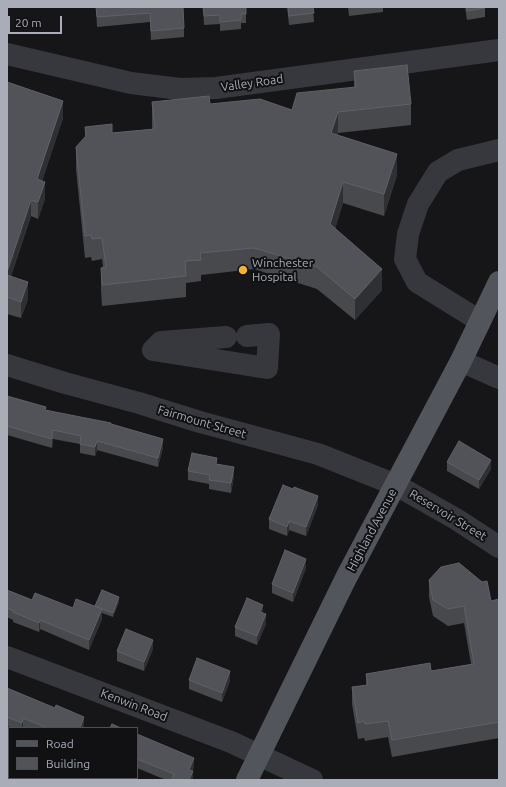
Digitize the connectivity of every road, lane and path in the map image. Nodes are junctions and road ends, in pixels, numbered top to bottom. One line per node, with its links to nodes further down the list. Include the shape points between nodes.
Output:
1 (499, 50): 2 (street, Valley Road, via 216,88 180,89 131,83)
2 (7, 54)
3 (499, 150): 5 (street, via 458,160 438,172 418,204 407,240 406,259 417,282)
4 (499, 282): 5 (main road, Highland Avenue)
5 (480, 321): 6 (main road, Highland Avenue)
6 (462, 361): 8 (street); 9 (main road, Highland Avenue)
7 (7, 365): 9 (street, Fairmount Street, via 318,454)
8 (499, 378)
9 (396, 485): 10 (street, Reservoir Street, via 456,518); 12 (main road, Highland Avenue, via 346,578)
10 (499, 547)
11 (7, 657): 12 (street, Kenwin Road, via 231,742)
12 (259, 756): 13 (main road, Highland Avenue); 14 (street, Kenwin Road)
13 (247, 780)
14 (312, 780)

